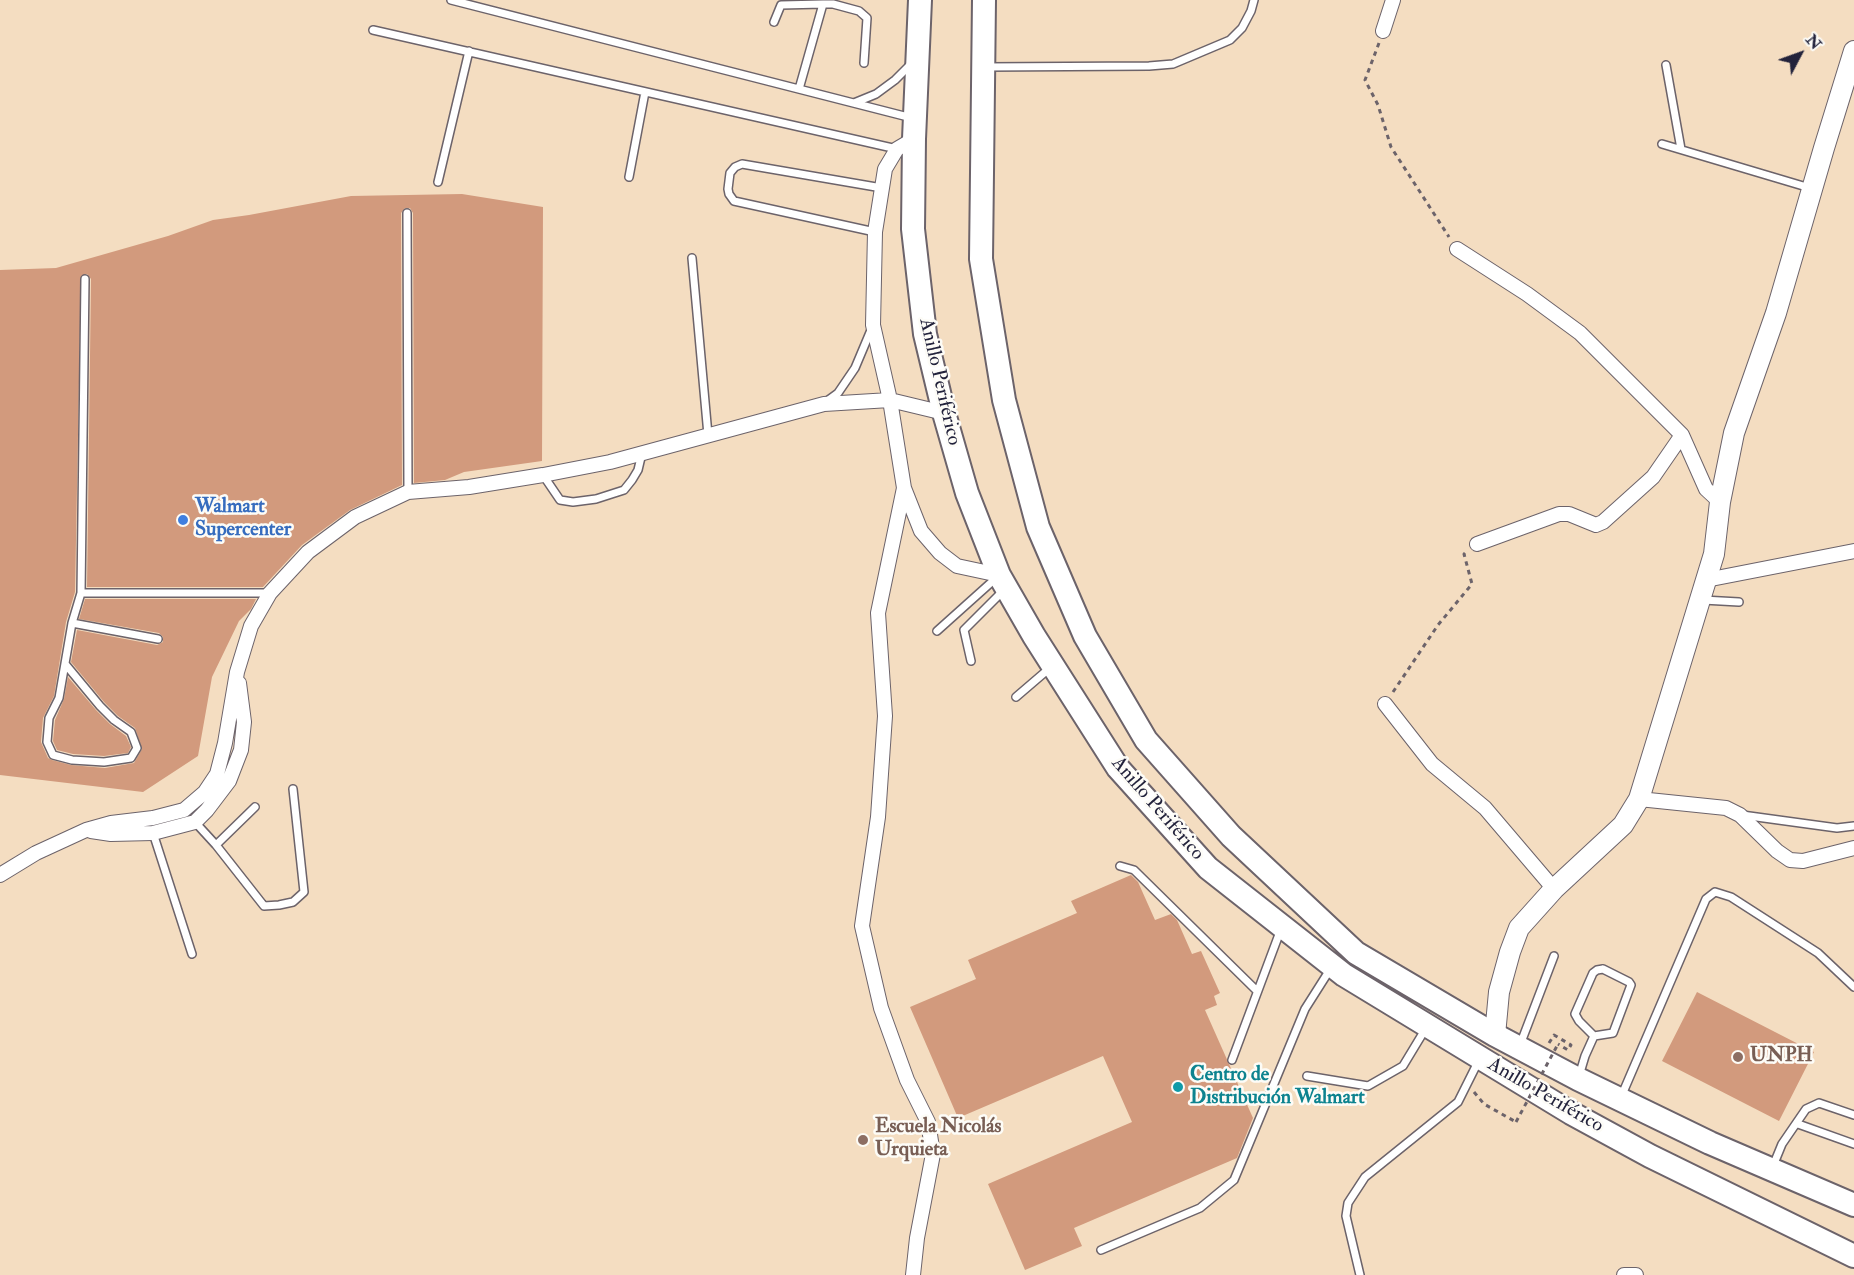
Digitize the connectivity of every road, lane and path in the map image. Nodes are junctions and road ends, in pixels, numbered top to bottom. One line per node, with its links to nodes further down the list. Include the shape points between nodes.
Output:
1 (451, 0): 16 (lane)
2 (920, 0): 12 (highway, Anillo Periférico)
3 (984, 0): 15 (highway, Anillo Periférico)
4 (1254, 0): 15 (lane, via 1242,28 1230,40 1173,64)
5 (1393, 0): 9 (street)
6 (823, 4): 7 (lane, via 780,5); 13 (lane, via 859,11 867,18); 16 (lane)
7 (774, 22)
8 (372, 30): 10 (lane)
9 (1383, 31): 28 (path, via 1365,80 1378,105 1391,147)
10 (469, 51): 17 (lane); 23 (lane)
11 (1854, 51): 25 (main road)
12 (917, 58): 18 (lane, via 876,94); 19 (highway, Anillo Periférico)
13 (864, 63)
14 (1666, 65): 21 (lane)
15 (983, 67): 80 (highway, Anillo Periférico, via 981,259 1004,400 1038,527 1085,636 1146,740 1231,836 1356,953)
16 (799, 89): 18 (lane)
17 (645, 92): 19 (lane); 22 (lane)
18 (852, 103): 19 (lane)
19 (909, 135): 24 (street, via 885,168); 34 (highway, Anillo Periférico, via 913,229 925,334)
20 (1662, 144): 21 (lane)
21 (1681, 149): 25 (lane)
22 (629, 177)
23 (438, 182)
24 (882, 188): 27 (street); 27 (lane, via 742,164 730,173 728,189 734,201)
25 (1812, 188): 41 (main road, via 1776,313 1734,433)
26 (407, 213): 40 (lane)
27 (875, 232): 31 (street)
28 (1457, 249): 36 (street, via 1580,333)
29 (692, 258): 35 (lane)
30 (85, 279): 46 (lane)
31 (873, 325): 32 (street); 33 (lane, via 855,368 838,393)
32 (890, 400): 33 (street); 34 (street); 39 (street)
33 (824, 404): 35 (street)
34 (944, 413): 45 (highway, Anillo Periférico, via 967,493)
35 (708, 435): 37 (street)
36 (1682, 435): 41 (street, via 1706,489); 42 (street, via 1653,477 1604,522 1596,525 1559,514)
37 (642, 453): 38 (street); 38 (lane, via 638,470 624,490 596,499 560,500)
38 (543, 475): 40 (street)
39 (904, 488): 45 (street, via 921,531 940,553 957,566); 97 (street, via 878,613 885,716 878,817 862,926 881,1008 907,1080 928,1122 933,1154)
40 (408, 492): 47 (street, via 355,517 308,552)
41 (1720, 502): 44 (main road)
42 (1477, 544): 58 (path, via 1464,554 1472,584 1438,625)
43 (1854, 551): 44 (street)
44 (1706, 580): 48 (main road)
45 (1002, 582): 51 (lane); 53 (lane, via 964,630); 55 (highway, Anillo Periférico)
46 (81, 593): 47 (lane); 50 (lane)
47 (270, 594): 56 (street, via 251,626)
48 (1700, 600): 49 (lane); 60 (main road)
49 (1738, 602)
50 (72, 623): 52 (lane); 54 (lane)
51 (937, 631)
52 (158, 639)
53 (971, 661)
54 (66, 664): 54 (lane, via 59,698 49,718 47,742 54,755 104,762 131,758 137,748 131,732 100,706)
55 (1053, 666): 57 (lane); 73 (highway, Anillo Periférico, via 1118,768 1209,868)
56 (237, 672): 62 (street, via 217,774 205,792); 64 (street, via 244,723 241,750 229,780)
57 (1016, 696)
58 (1385, 704): 72 (street, via 1432,764 1485,808)
59 (293, 789): 68 (lane, via 304,892 293,902 264,906)
60 (1639, 799): 63 (street, via 1726,808); 72 (main road, via 1623,825)
61 (255, 807): 68 (lane)
62 (184, 810): 64 (lane); 66 (street)
63 (1740, 815): 65 (lane, via 1837,828); 69 (street, via 1790,860 1803,861)
64 (195, 822): 67 (street); 68 (lane)
65 (1854, 826)
66 (86, 830): 67 (street); 71 (street)
67 (153, 833): 74 (lane)
68 (216, 845)
69 (1854, 848)
70 (1120, 866): 78 (lane, via 1134,870)
71 (0, 875)
72 (1554, 889): 80 (main road, via 1519,928 1499,992)
73 (1282, 926): 76 (highway, Anillo Periférico); 78 (lane)
74 (192, 954)
75 (1554, 956): 83 (lane)
76 (1332, 966): 79 (highway, Anillo Periférico); 95 (lane, via 1305,1009 1234,1180 1200,1208)
77 (1854, 987): 89 (lane, via 1818,953 1731,897 1715,892 1706,899)
78 (1257, 991): 85 (lane)
79 (1427, 1026): 84 (highway, Anillo Periférico); 86 (lane, via 1403,1066 1368,1086)
80 (1494, 1035): 83 (highway, Anillo Periférico)
81 (1554, 1035): 88 (path, bridge, via 1571,1045 1568,1050 1558,1044 1516,1122 1484,1104)
82 (1594, 1036): 82 (lane, via 1575,1014 1593,973 1603,969 1631,985 1613,1034); 87 (lane)
83 (1520, 1048): 87 (highway, Anillo Periférico)
84 (1480, 1058): 88 (lane); 96 (highway, Anillo Periférico, via 1650,1156)
85 (1232, 1060)
86 (1307, 1076)
87 (1578, 1079): 89 (highway, Anillo Periférico)
88 (1469, 1082): 98 (lane, via 1458,1102 1365,1178 1348,1203 1346,1216)
89 (1621, 1098): 93 (highway, Anillo Periférico)
90 (1854, 1115): 91 (lane, via 1819,1103 1806,1109)
91 (1797, 1124): 92 (lane); 93 (lane, via 1782,1144)
92 (1854, 1144)
93 (1772, 1170): 94 (highway, Anillo Periférico)
94 (1854, 1205)
95 (1101, 1250)
96 (1854, 1256)
97 (913, 1275)
98 (1360, 1275)
99 (1624, 1275): 100 (street)
100 (1636, 1275)

